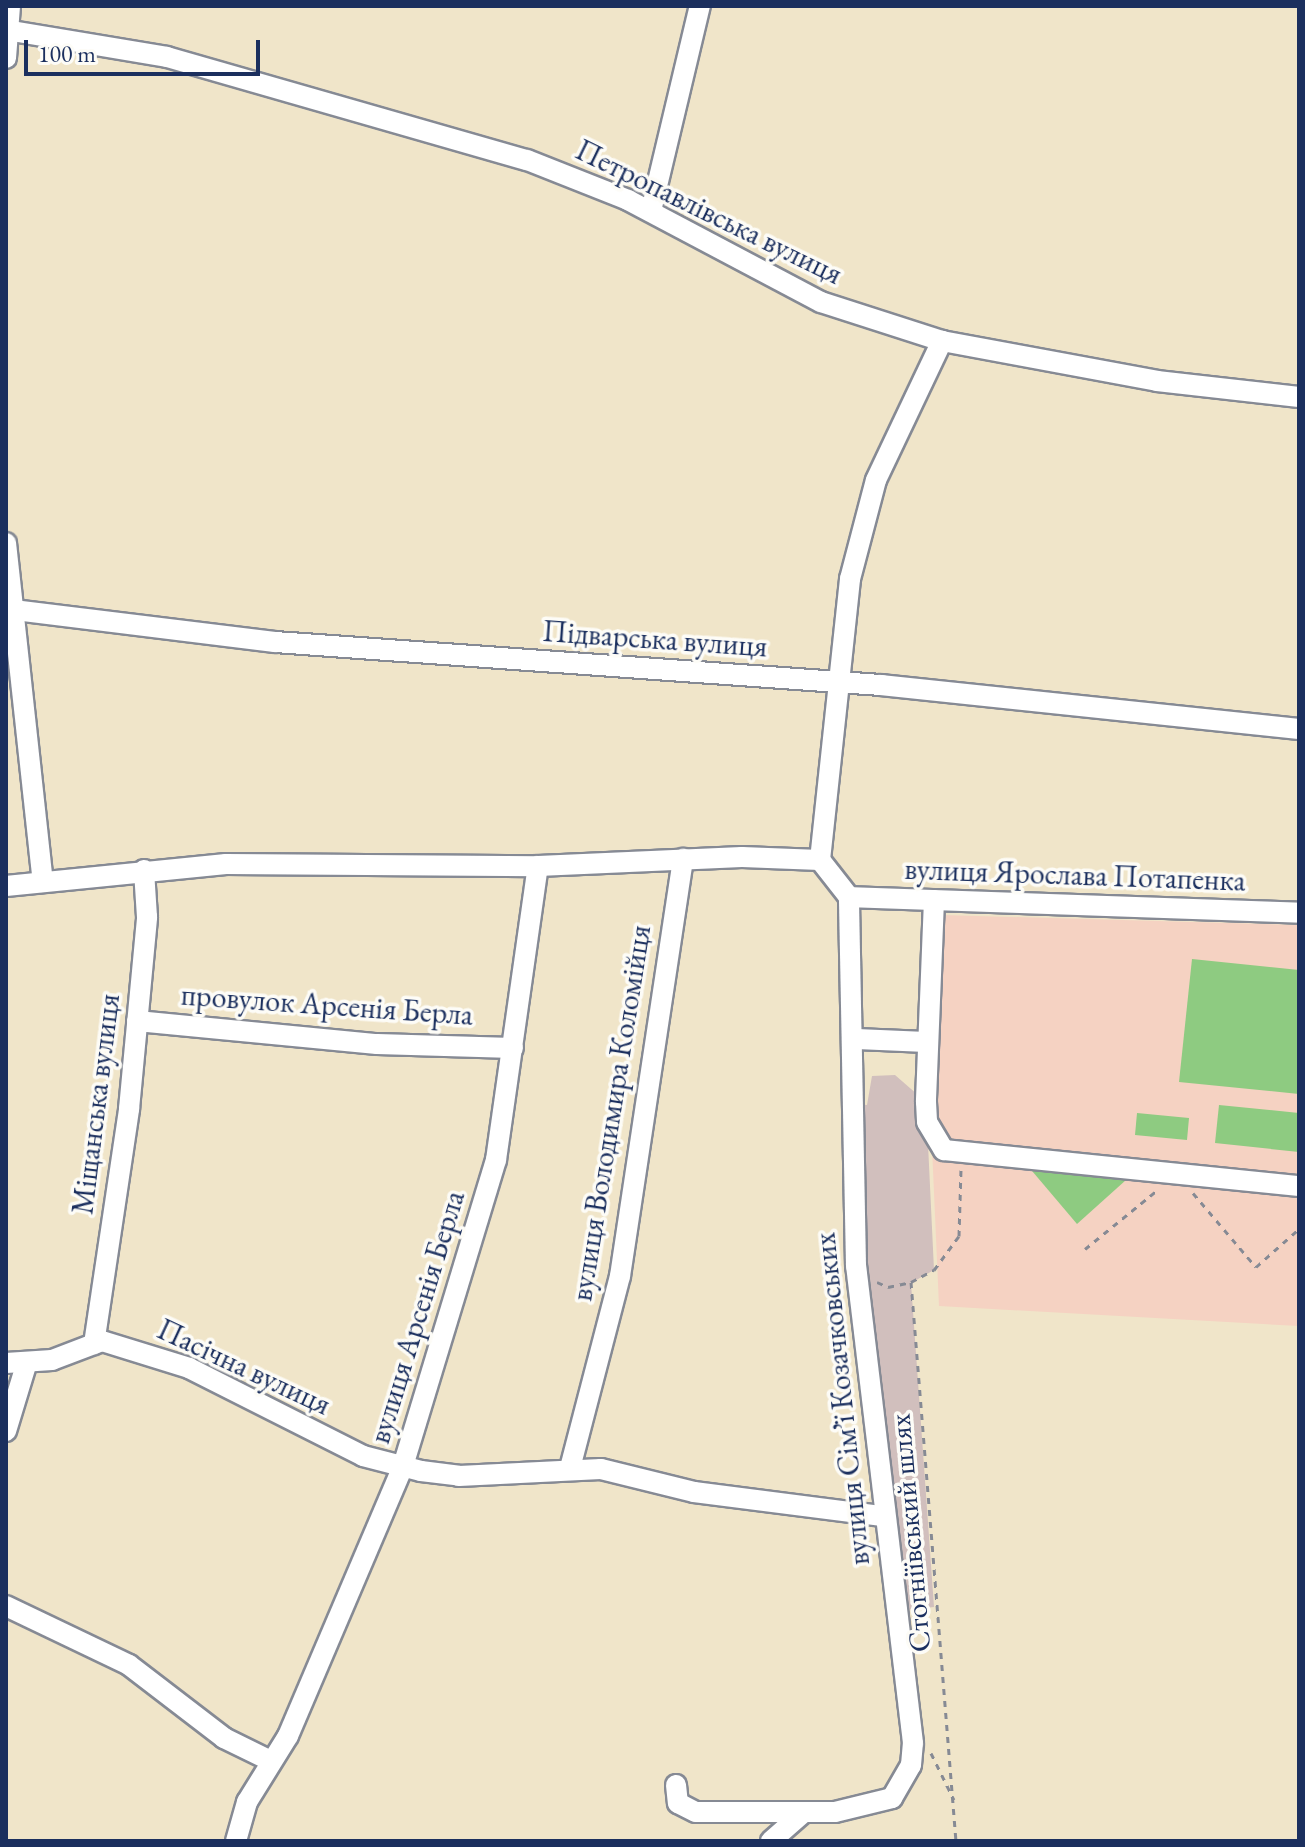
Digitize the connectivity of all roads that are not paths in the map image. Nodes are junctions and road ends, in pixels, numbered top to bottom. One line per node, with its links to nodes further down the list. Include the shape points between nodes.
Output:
1 (10, 6): 3 (street)
2 (700, 6): 5 (street)
3 (7, 30): 4 (street); 5 (street, Петропавлівська вулиця, via 167,57 265,82 527,160)
4 (6, 58)
5 (651, 211): 6 (street, Петропавлівська вулиця, via 821,302)
6 (942, 341): 7 (street, Петропавлівська вулиця, via 1157,381); 10 (street, via 861,522)
7 (1299, 397)
8 (6, 543): 9 (street)
9 (10, 609): 10 (street, Підварська вулиця, via 275,642); 16 (street)
10 (838, 682): 11 (street, Підварська вулиця); 13 (street)
11 (1299, 729)
12 (683, 859): 13 (street); 14 (street); 30 (street, вулиця Володимира Коломійця, via 620,1276)
13 (820, 860): 18 (street)
14 (538, 866): 15 (street, via 226,864); 24 (street, вулиця Арсенія Берла)
15 (144, 870): 16 (street); 21 (street, Міщанська вулиця, via 147,917)
16 (43, 882): 17 (street)
17 (6, 886)
18 (849, 897): 19 (street, вулиця Ярослава Потапенка); 22 (street, вулиця Сімʼї Козачковських)
19 (934, 900): 20 (street, вулиця Ярослава Потапенка); 23 (street)
20 (1299, 913)
21 (137, 1021): 24 (street, провулок Арсенія Берла, via 377,1044); 26 (street, Міщанська вулиця)
22 (855, 1039): 23 (street); 31 (street, вулиця Сімʼї Козачковських, via 856,1266 880,1450)
23 (928, 1042): 25 (street, via 927,1122 944,1150)
24 (513, 1048): 29 (street, вулиця Арсенія Берла, via 496,1160)
25 (1299, 1186)
26 (94, 1344): 27 (street, Пасічна вулиця, via 64,1357); 29 (street, Пасічна вулиця, via 126,1347 189,1368 363,1456)
27 (16, 1362): 28 (street)
28 (6, 1431)
29 (403, 1466): 30 (street, Пасічна вулиця, via 459,1476); 33 (street, вулиця Арсенія Берла, via 288,1736)
30 (570, 1468): 31 (street, Пасічна вулиця, via 619,1472 694,1492)
31 (882, 1516): 35 (street, вулиця Сімʼї Козачковських, via 913,1743 911,1765 899,1791 882,1804)
32 (6, 1606): 33 (street, via 129,1665 224,1738)
33 (271, 1761): 36 (street, вулиця Арсенія Берла, via 247,1802)
34 (676, 1785): 35 (street, вулиця Сімʼї Козачковських, via 678,1803 688,1811)
35 (804, 1812): 37 (street)
36 (236, 1841)
37 (771, 1841)

